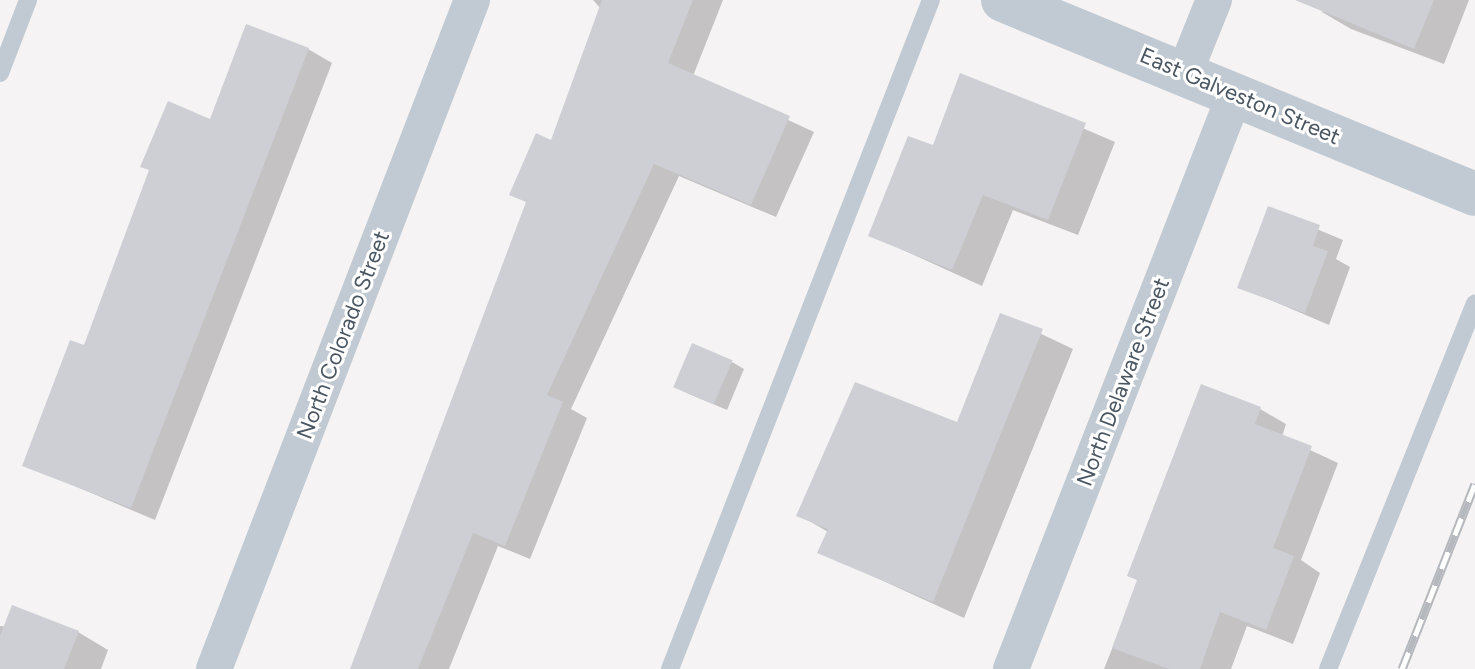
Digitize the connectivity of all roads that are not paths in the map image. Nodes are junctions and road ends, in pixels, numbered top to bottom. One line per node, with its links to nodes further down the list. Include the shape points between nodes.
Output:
1 (28, 0): 7 (lane)
2 (472, 0): 11 (street, North Colorado Street)
3 (931, 0): 12 (lane)
4 (1003, 0): 6 (street, East Galveston Street)
5 (1214, 0): 6 (street)
6 (1185, 72): 8 (street, East Galveston Street)
7 (0, 73)
8 (1235, 94): 9 (street, East Galveston Street); 13 (street, North Delaware Street)
9 (1475, 194)
10 (1475, 303): 14 (lane)
11 (214, 669)
12 (670, 669)
13 (1011, 669)
14 (1328, 669)

